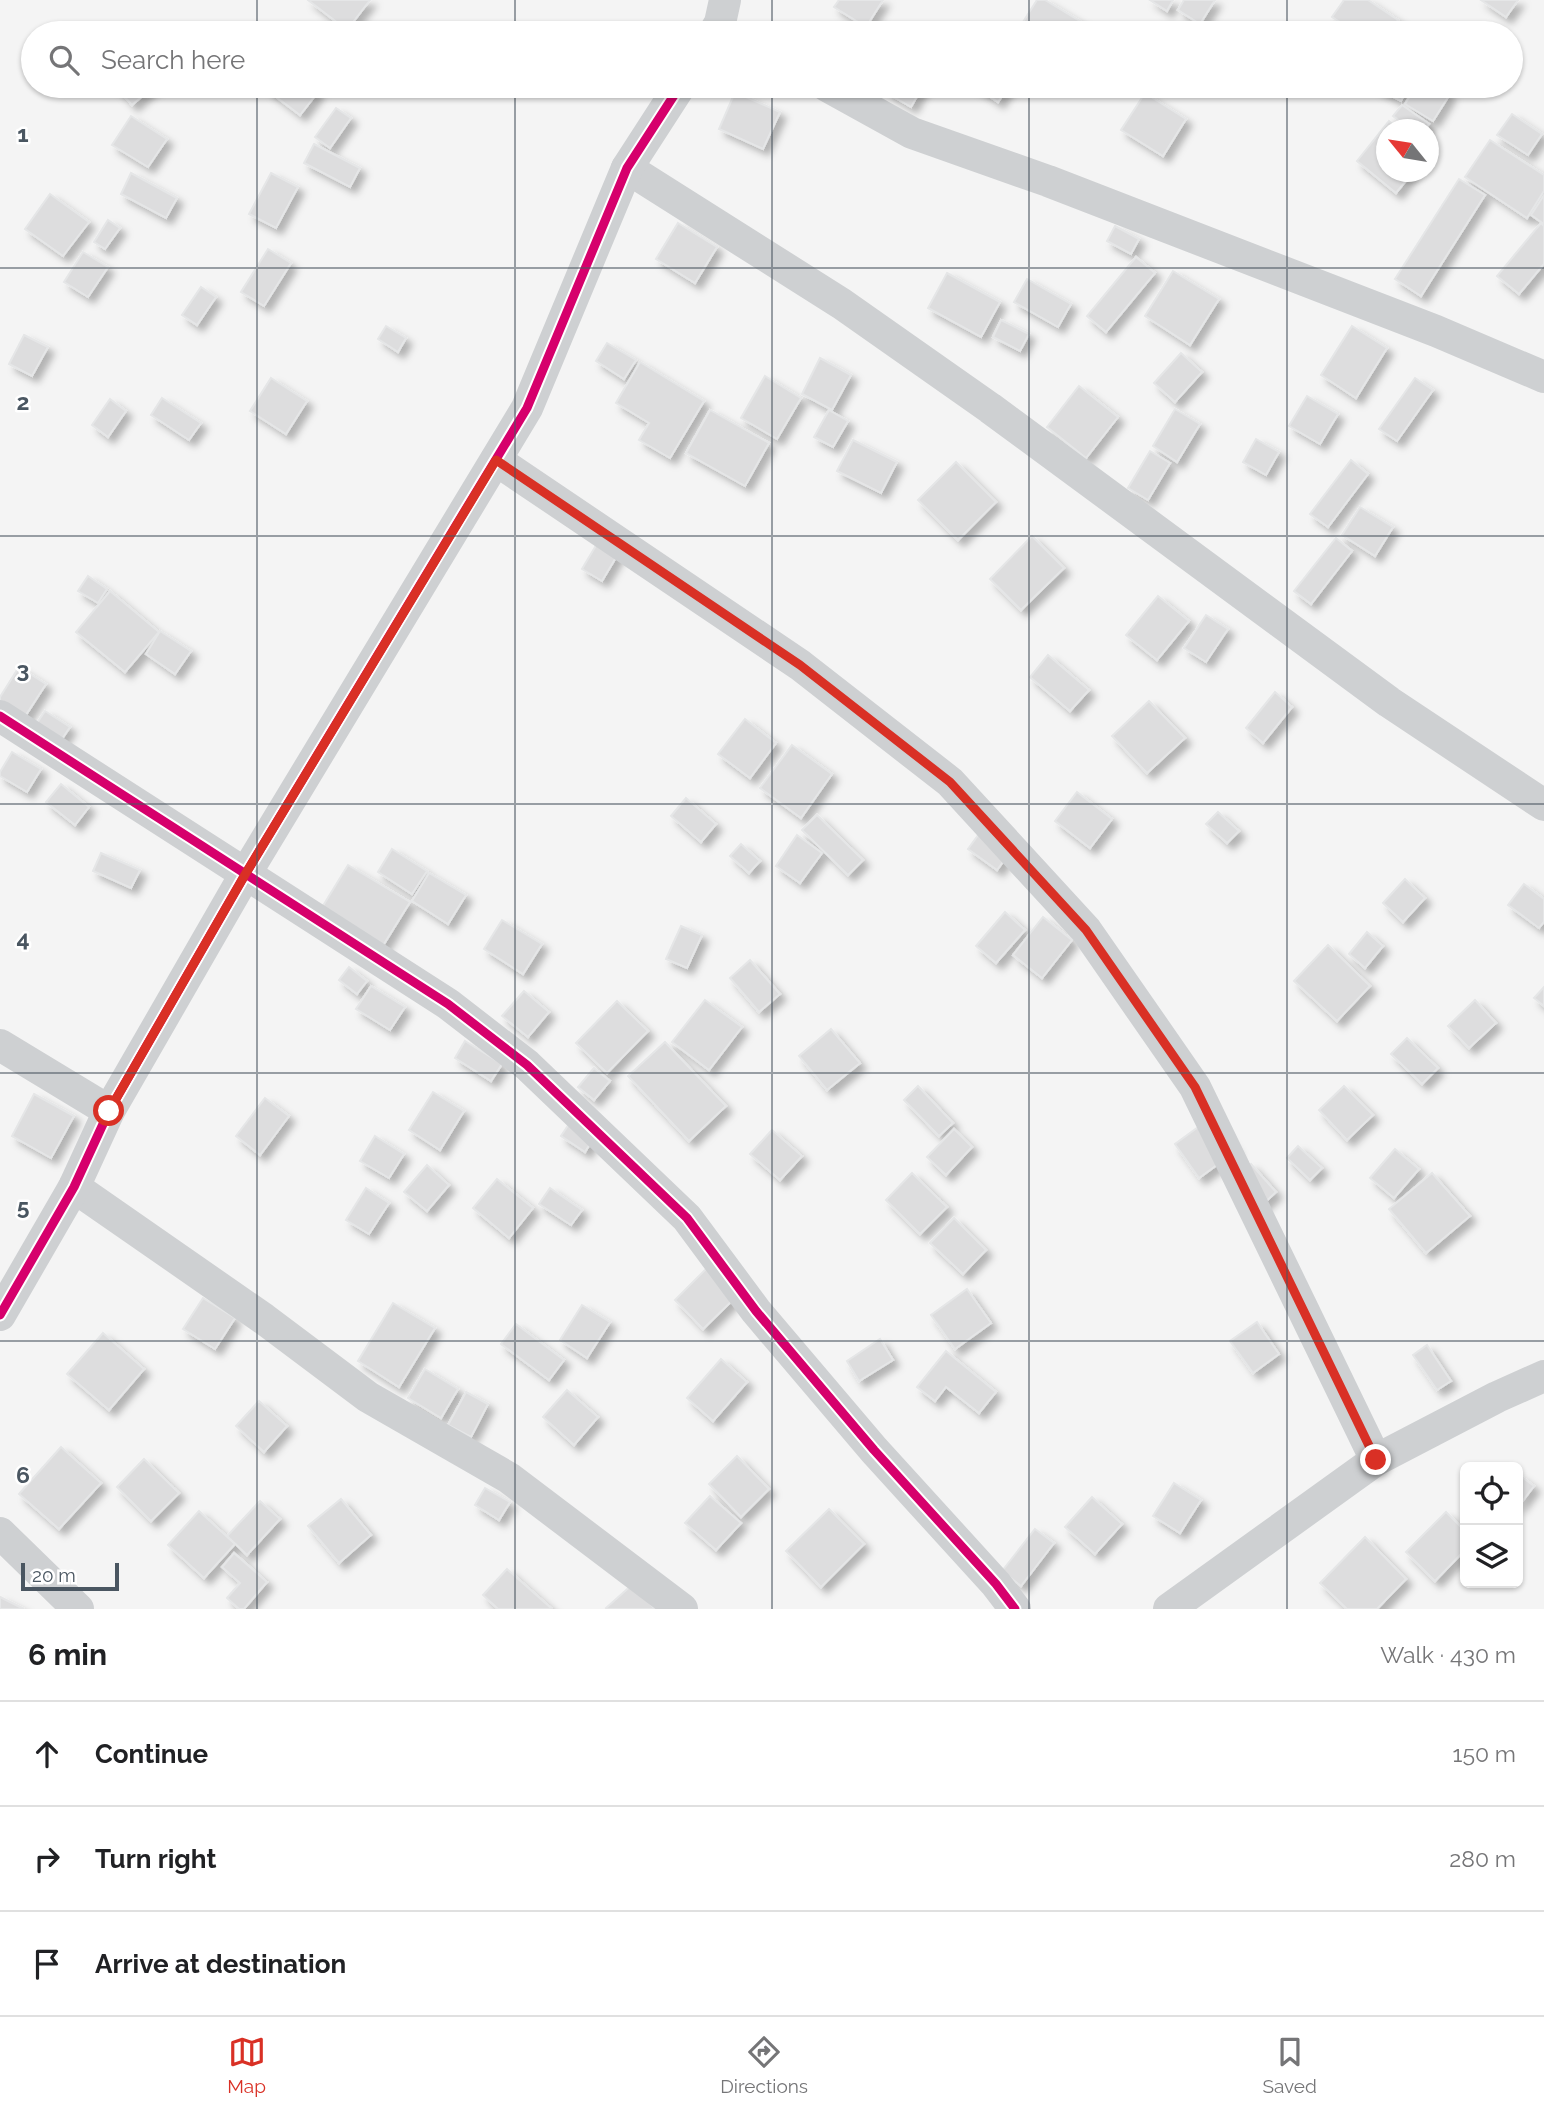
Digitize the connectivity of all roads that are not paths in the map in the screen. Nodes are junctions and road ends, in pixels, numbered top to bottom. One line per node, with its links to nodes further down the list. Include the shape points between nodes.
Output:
1 (672, 98): 3 (street)
2 (849, 98): 4 (street, via 912,133 1436,331)
3 (627, 168): 5 (street, via 527,408); 7 (street, via 842,304 1389,702)
4 (1544, 377)
5 (496, 460): 8 (street); 14 (street, via 800,665 950,782 1086,930 1195,1087)
6 (0, 716): 8 (street)
7 (1544, 805)
8 (246, 873): 10 (street); 18 (street, via 448,1004 527,1065 687,1218 756,1311)
9 (0, 1045): 10 (street)
10 (109, 1111): 11 (street)
11 (74, 1187): 12 (street); 17 (street, via 368,1397 509,1478)
12 (0, 1315)
13 (1544, 1376): 14 (street)
14 (1376, 1460): 19 (street)
15 (0, 1533): 16 (street)
16 (78, 1609)
17 (682, 1609)
18 (1015, 1609)
19 (1169, 1609)

